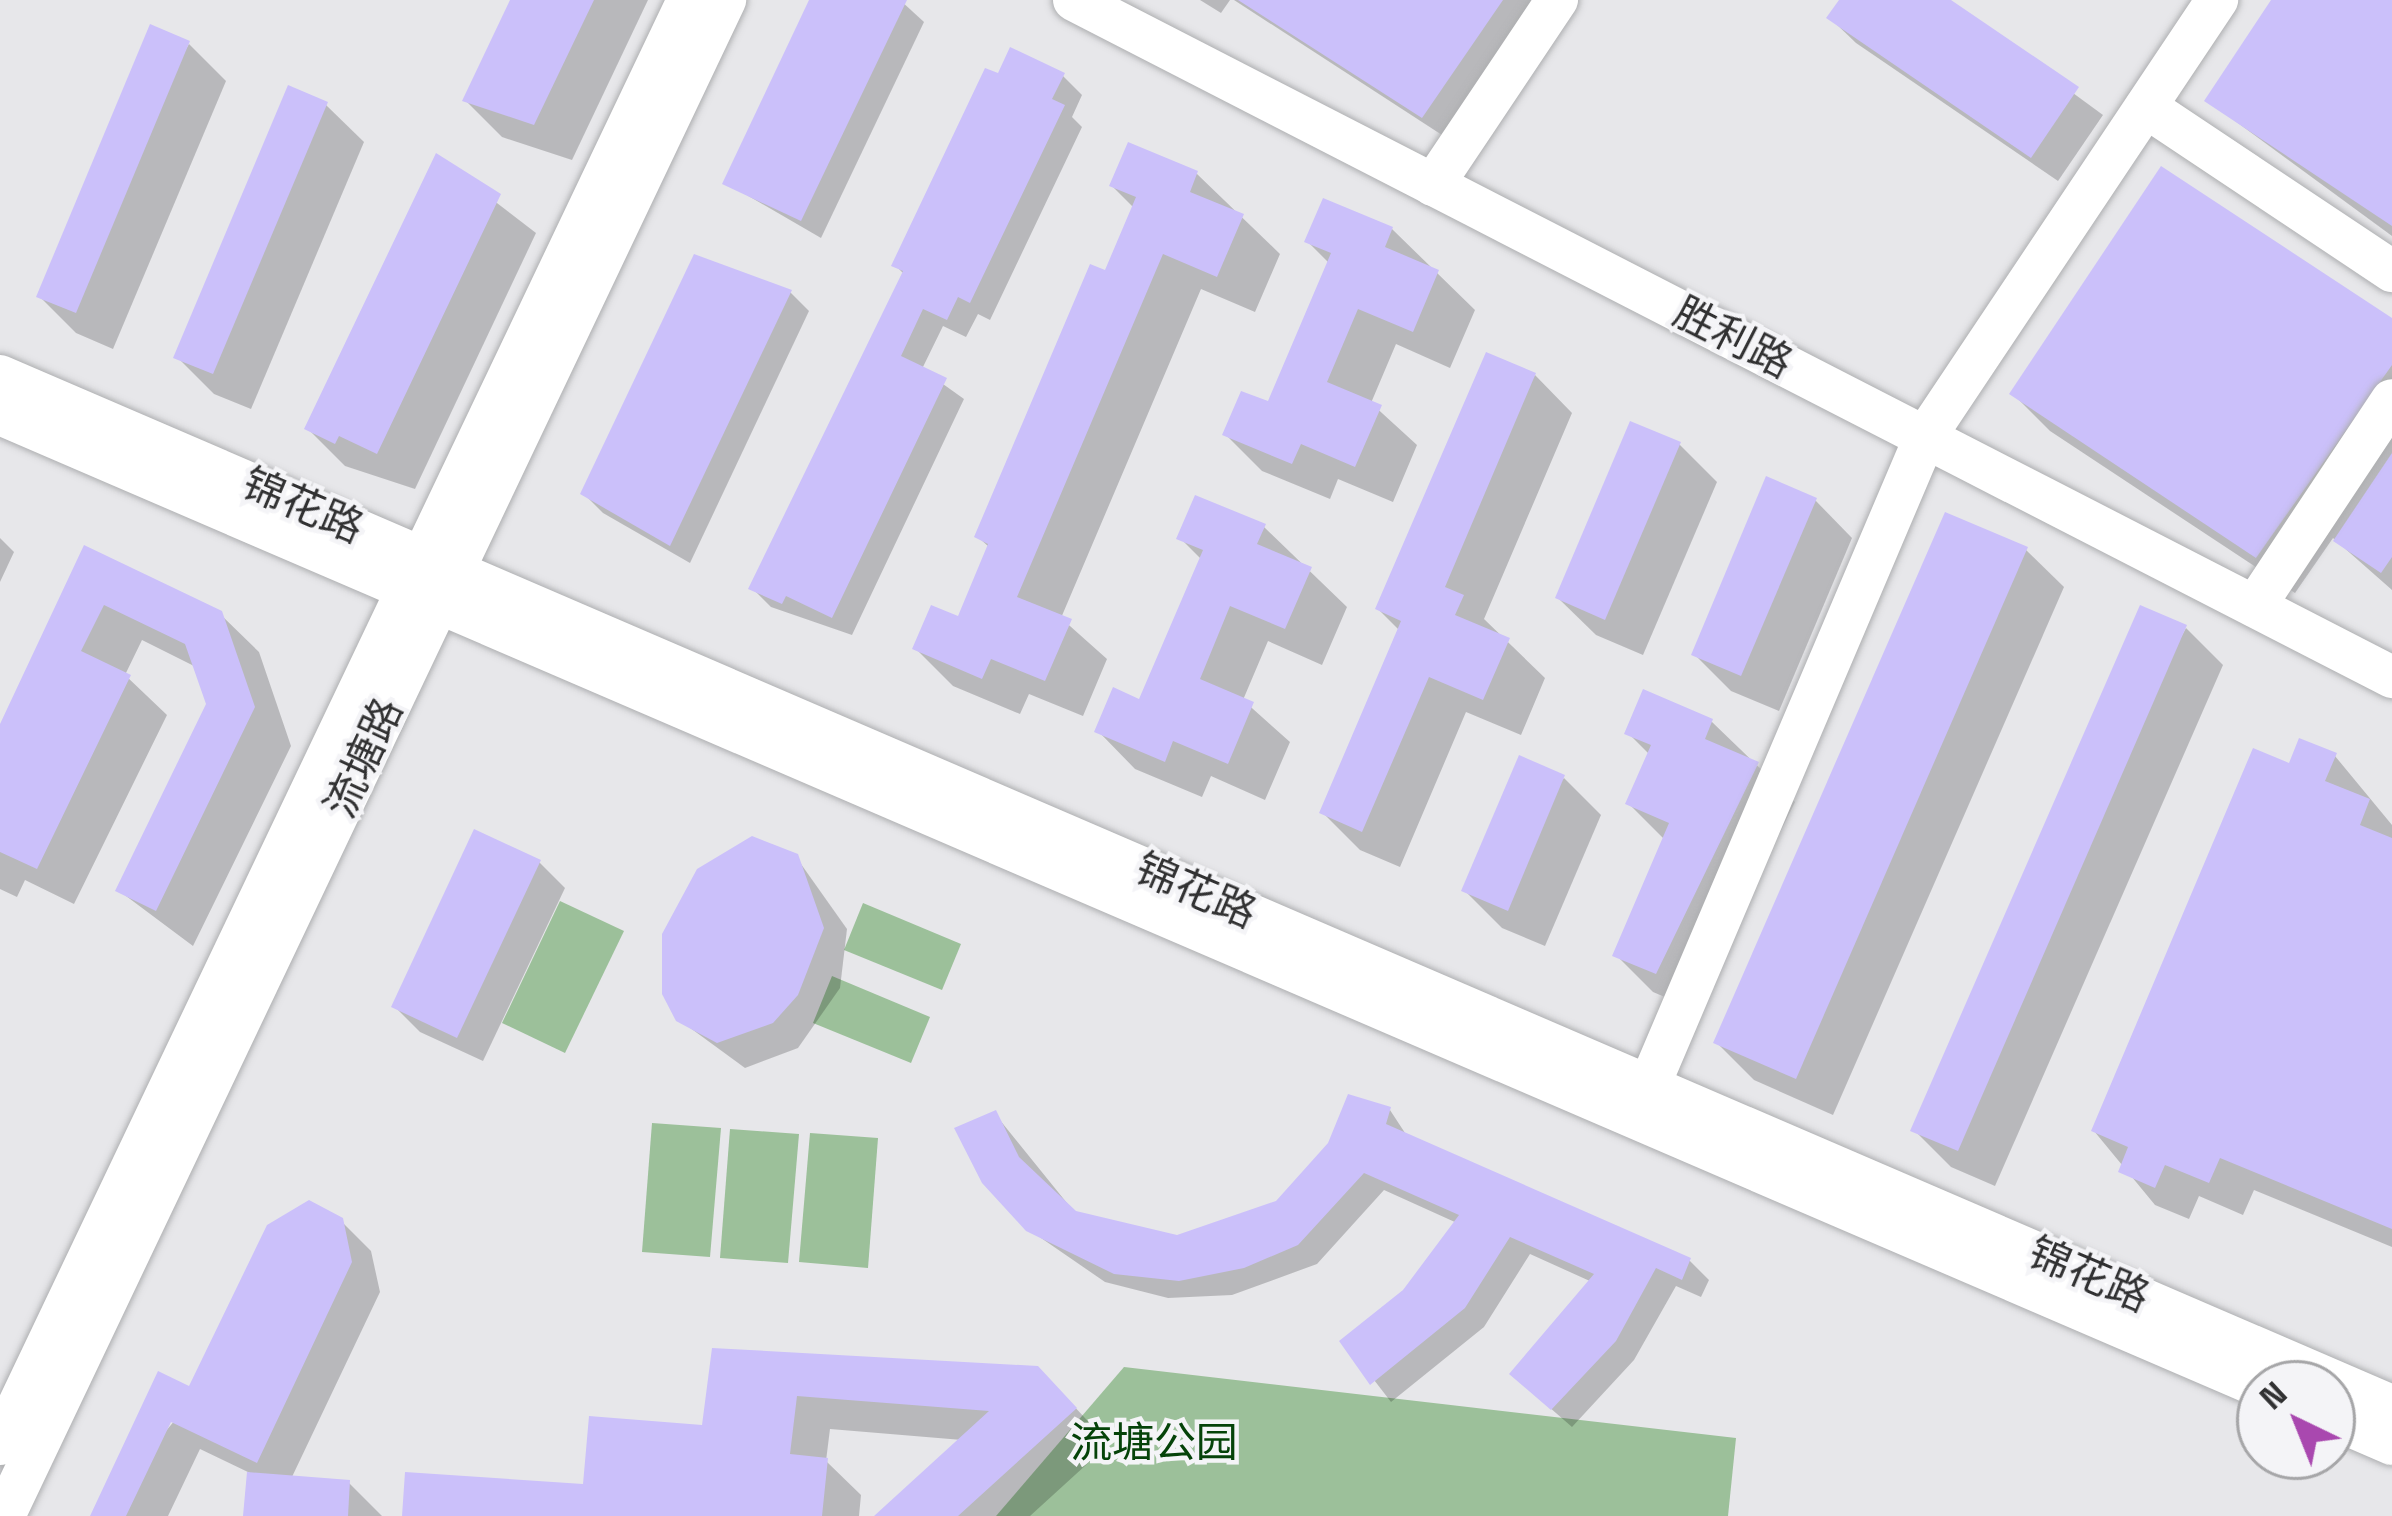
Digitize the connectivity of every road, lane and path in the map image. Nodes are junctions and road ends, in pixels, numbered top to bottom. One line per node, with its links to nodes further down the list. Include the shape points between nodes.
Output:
1 (688, 0): 13 (street, 流塘路)
2 (725, 0): 13 (street, 流塘路)
3 (1074, 0): 7 (street, 胜利路)
4 (1557, 0): 7 (street)
5 (2217, 0): 6 (street)
6 (2146, 107): 8 (street); 12 (street)
7 (1433, 184): 12 (street, 胜利路)
8 (2392, 271)
9 (0, 376): 13 (street, 锦花路)
10 (2392, 400): 14 (street)
11 (0, 415): 13 (street, 锦花路)
12 (1925, 437): 14 (street, 胜利路); 16 (street)
13 (430, 580): 16 (street, 锦花路); 17 (street, 锦花路); 20 (street, 流塘路); 22 (street, 流塘路)
14 (2255, 607): 15 (street, 胜利路)
15 (2392, 677)
16 (1649, 1086): 18 (street, 锦花路)
17 (2236, 1377)
18 (2392, 1406)
19 (2356, 1428): 21 (street)
20 (0, 1444)
21 (2392, 1444)
22 (4, 1516)

